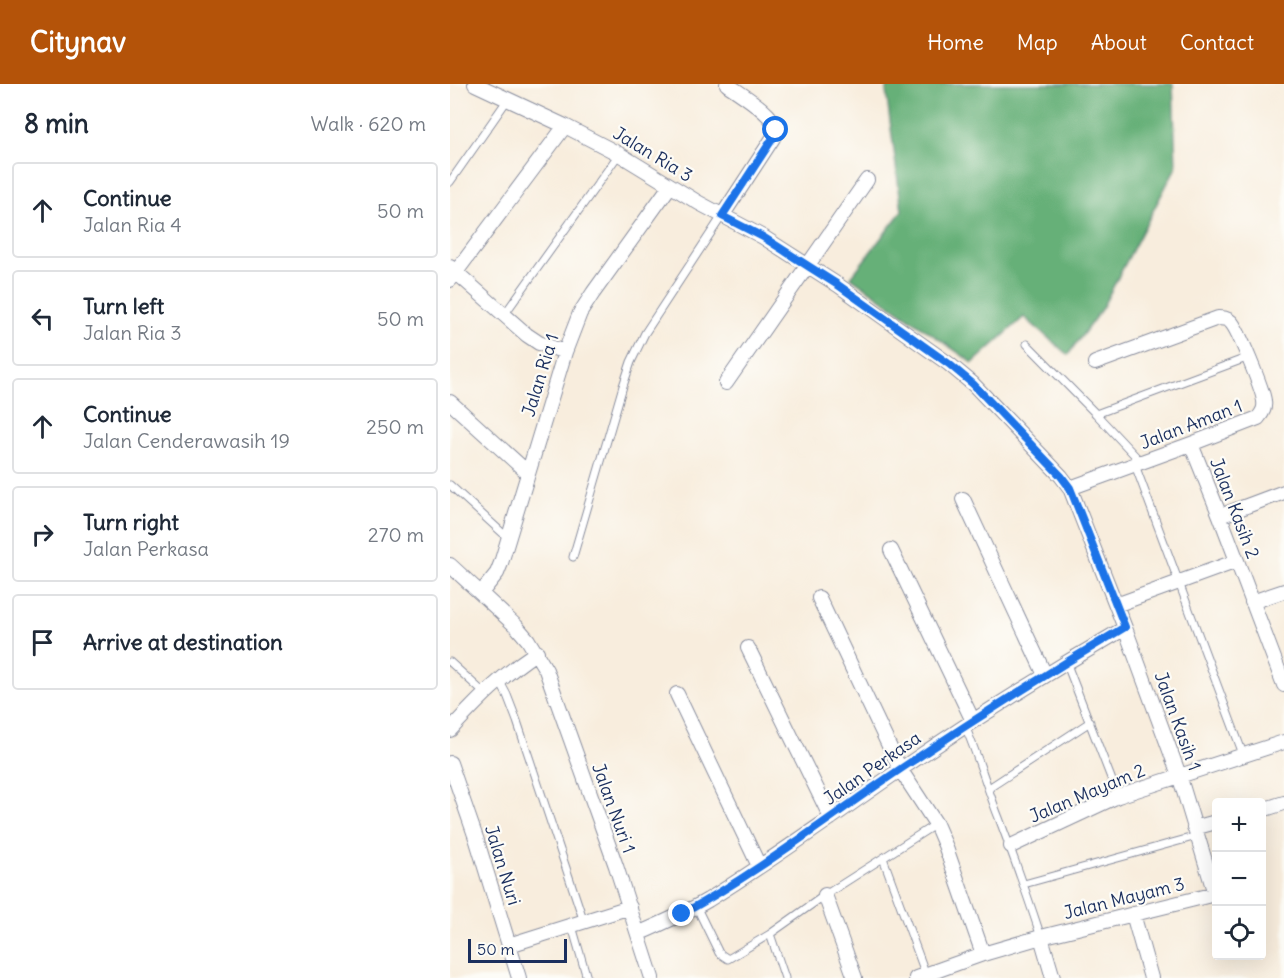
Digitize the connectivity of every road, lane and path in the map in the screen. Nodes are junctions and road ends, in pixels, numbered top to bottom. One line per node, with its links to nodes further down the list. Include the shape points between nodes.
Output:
1 (475, 84): 3 (street, Jalan Ria 3)
2 (727, 84): 9 (street, via 764,111 776,130)
3 (508, 99): 4 (street, Jalan Ria 3); 7 (lane)
4 (565, 126): 5 (street, Jalan Ria 3); 11 (street)
5 (619, 154): 8 (street, Jalan Ria 3); 12 (lane)
6 (867, 180): 10 (street)
7 (450, 182)
8 (670, 186): 9 (street, Jalan Ria 3); 14 (street, Jalan Ria 1, via 592,293)
9 (722, 216): 10 (street, Jalan Ria 3); 30 (lane, via 645,333 631,362)
10 (808, 266): 17 (street); 24 (street, Jalan Ria 3, via 973,384)
11 (452, 273): 12 (street)
12 (504, 315): 14 (street, via 533,339)
13 (1027, 344): 19 (lane)
14 (565, 352): 22 (street, Jalan Ria 1)
15 (1249, 357): 16 (street, Jalan Aman 1, via 1233,322 1218,318); 19 (lane); 20 (street, Jalan Aman 1, via 1264,399 1264,409 1258,418)
16 (1095, 363)
17 (726, 383)
18 (450, 402): 22 (street)
19 (1096, 414): 21 (lane)
20 (1191, 444): 21 (street, Jalan Aman 1); 27 (street, Jalan Kasih 2)
21 (1138, 463): 24 (street, Jalan Aman 1); 33 (lane)
22 (528, 472): 28 (street, Jalan Ria 1)
23 (450, 485): 28 (lane)
24 (1070, 488): 38 (street, Jalan Kasih 1)
25 (1284, 492): 27 (street)
26 (963, 500): 44 (street)
27 (1220, 516): 31 (street, Jalan Kasih 2)
28 (509, 539): 35 (street, Jalan Ria 1, via 497,573)
29 (891, 550): 50 (street)
30 (573, 557)
31 (1237, 561): 33 (street); 37 (street, Jalan Kasih 2)
32 (450, 565): 35 (street, Jalan Nuri 1)
33 (1180, 582): 38 (street); 53 (lane)
34 (1284, 591): 37 (street)
35 (481, 593): 41 (street, Jalan Nuri 1)
36 (819, 598): 55 (street)
37 (1252, 602): 46 (street, Jalan Kasih 2)
38 (1116, 605): 39 (street, Jalan Kasih 1)
39 (1125, 627): 43 (street, Jalan Perkasa); 56 (street, Jalan Kasih 1)
40 (748, 648): 61 (street)
41 (537, 652): 45 (street); 73 (street, Jalan Nuri 1)
42 (450, 662): 47 (lane)
43 (1066, 662): 44 (street, Jalan Perkasa); 49 (lane)
44 (1045, 675): 50 (street, Jalan Perkasa)
45 (499, 680): 47 (street); 75 (lane, via 517,721)
46 (1284, 685)
47 (484, 693): 51 (street)
48 (677, 694): 67 (street)
49 (1090, 722): 57 (lane); 58 (lane)
50 (969, 724): 55 (street, Jalan Perkasa); 57 (lane)
51 (450, 730)
52 (1284, 742): 53 (street, Jalan Mayam 2)
53 (1244, 754): 56 (street, Jalan Mayam 2)
54 (450, 763): 79 (street, Jalan Nuri)
55 (900, 769): 61 (street, Jalan Perkasa); 62 (street)
56 (1179, 775): 58 (street, Jalan Mayam 2); 64 (street, Jalan Kasih 1)
57 (988, 788): 65 (lane)
58 (1118, 796): 65 (street, Jalan Mayam 2)
59 (1284, 803): 60 (street)
60 (1266, 809)
61 (831, 818): 67 (street, Jalan Perkasa)
62 (936, 824): 66 (lane); 80 (street)
63 (1212, 824): 64 (street)
64 (1195, 832): 68 (lane); 69 (street, Jalan Kasih 1)
65 (1011, 846): 68 (lane)
66 (883, 858): 70 (lane); 81 (lane)
67 (759, 866): 72 (street, Jalan Perkasa)
68 (1024, 884): 78 (lane)
69 (1212, 885)
70 (825, 895): 77 (lane); 86 (street)
71 (1212, 895): 74 (street, Jalan Mayam 3)
72 (696, 906): 76 (street, Jalan Perkasa); 77 (lane, via 719,953 728,959)
73 (630, 907): 75 (street); 76 (street, Jalan Nuri 1)
74 (1133, 914): 78 (street, Jalan Mayam 3); 88 (street)
75 (578, 925): 79 (street); 83 (lane)
76 (638, 934): 84 (street, Jalan Nuri 1)
77 (770, 934): 85 (lane)
78 (1041, 937): 80 (street, Jalan Mayam 3); 87 (street)
79 (510, 945): 82 (street, Jalan Nuri)
80 (984, 954): 81 (street, Jalan Mayam 3)
81 (921, 976)
82 (519, 978)
83 (587, 978)
84 (652, 978)
85 (785, 978)
86 (855, 978)
87 (1053, 978)
88 (1151, 978)

